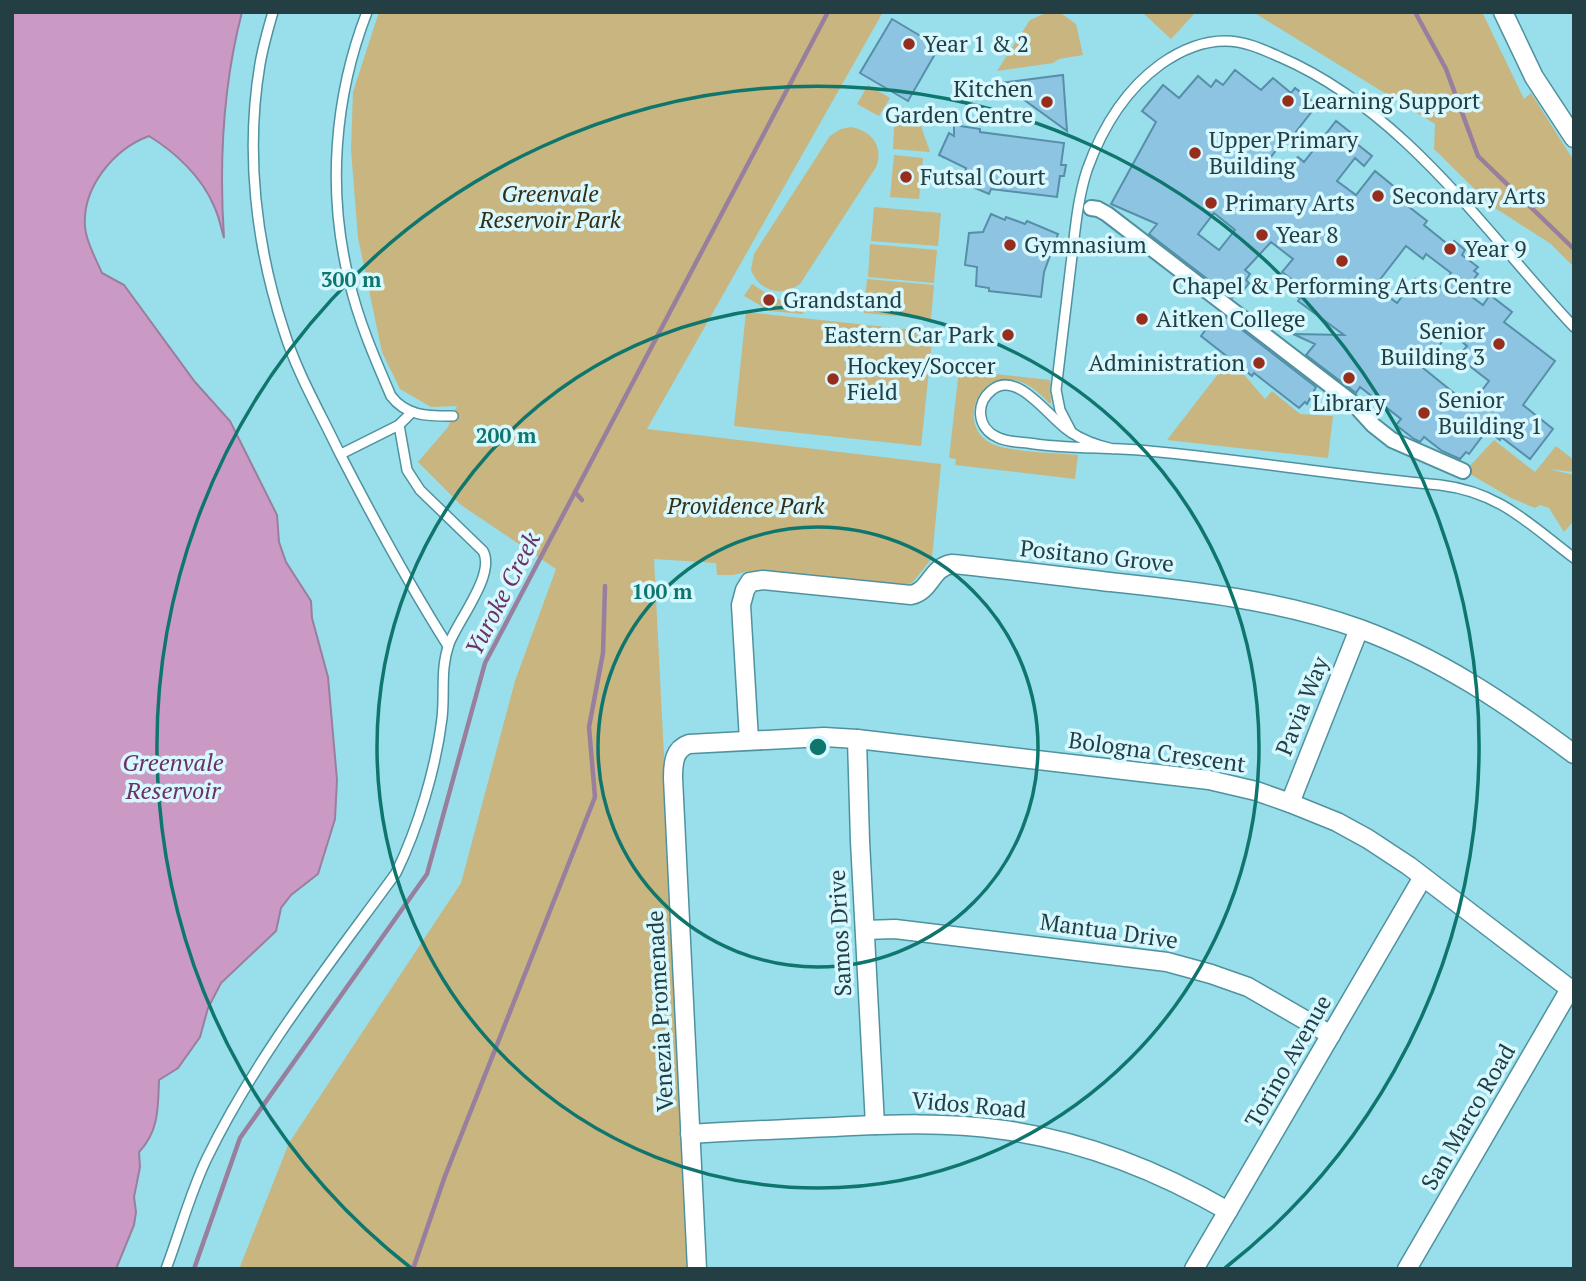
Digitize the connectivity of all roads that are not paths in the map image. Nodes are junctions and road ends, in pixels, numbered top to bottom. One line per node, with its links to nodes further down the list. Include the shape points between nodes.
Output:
1 (272, 12): 12 (lane, via 255,104 253,164 262,244 284,333)
2 (367, 12): 7 (lane, via 344,89 339,124 337,182 343,246 349,281 391,396)
3 (1503, 12): 4 (street, via 1534,77)
4 (1574, 138)
5 (1091, 208): 13 (street, via 1107,214 1337,390 1392,440)
6 (1574, 327): 10 (lane, via 1462,201 1374,114 1317,75 1273,54 1238,42 1201,44 1168,59 1133,89 1103,131 1086,173 1056,390)
7 (412, 412): 8 (lane); 9 (lane)
8 (453, 416)
9 (399, 425): 12 (lane); 16 (lane, via 407,470 420,490 486,556 485,573)
10 (1072, 433): 11 (lane); 11 (lane, via 1016,386 996,387 981,403 983,424 998,438)
11 (1113, 449): 14 (lane, via 1457,487 1490,497)
12 (341, 454): 16 (lane, via 369,513)
13 (1463, 471)
14 (1574, 558)
15 (1359, 629): 18 (street, Positano Grove, via 1241,598 952,564 939,568 925,588 911,595 755,580 745,590 741,605); 20 (street, Positano Grove, via 1469,681); 21 (street, Pavia Way)
16 (448, 646): 29 (lane, via 438,743 407,849 396,873 258,1065 205,1161)
17 (857, 739): 18 (street, Bologna Crescent); 21 (street, Bologna Crescent, via 1209,780); 23 (street, Samos Drive)
18 (749, 740): 19 (street, Bologna Crescent, via 689,744)
19 (677, 752): 27 (street, Venezia Promenade, via 673,778)
20 (1574, 754)
21 (1290, 803): 22 (street, Bologna Crescent, via 1368,839)
22 (1423, 877): 24 (street, Bologna Crescent); 25 (street, Torino Avenue)
23 (865, 930): 25 (street, Mantua Drive, via 895,929 1167,962 1248,987); 26 (street, Samos Drive)
24 (1572, 991): 32 (street, San Marco Road)
25 (1331, 1035): 28 (street, Torino Avenue)
26 (875, 1125): 27 (street, Vidos Road); 28 (street, Vidos Road, via 1005,1130 1088,1148 1156,1174)
27 (690, 1134): 30 (street, Venezia Promenade)
28 (1228, 1211): 31 (street, Torino Avenue)
29 (166, 1269)
30 (697, 1269)
31 (1194, 1269)
32 (1407, 1269)

